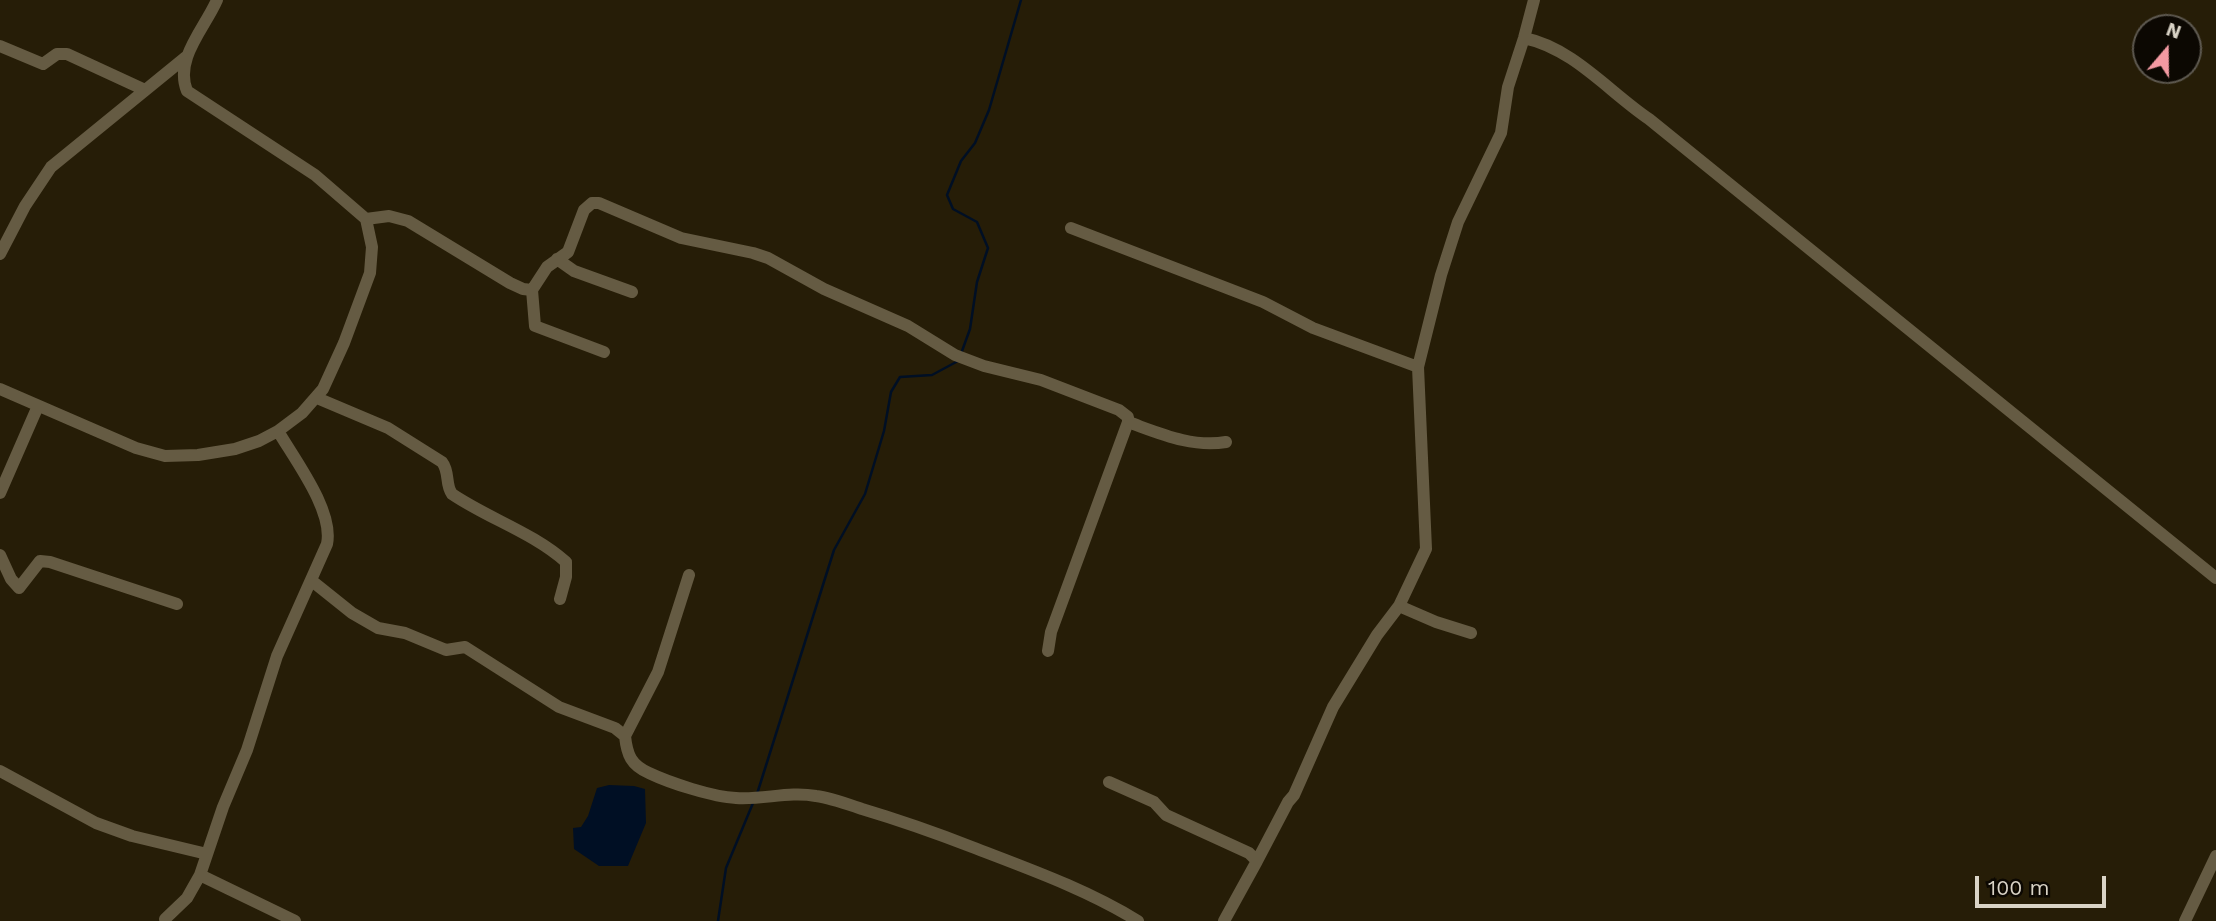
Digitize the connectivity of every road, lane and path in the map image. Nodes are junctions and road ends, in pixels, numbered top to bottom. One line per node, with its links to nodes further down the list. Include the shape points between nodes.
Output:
1 (218, 0): 5 (street)
2 (1534, 0): 3 (street)
3 (1524, 38): 14 (street, via 1508,87 1501,133 1458,222 1441,275); 24 (street, via 1543,42 1606,85)
4 (0, 46): 6 (street, via 43,64 57,54 67,54)
5 (186, 57): 6 (street); 7 (street, via 184,86 191,96 315,175)
6 (145, 90): 9 (street, via 51,167)
7 (366, 219): 11 (street, via 389,216 408,221 509,283); 16 (street, via 372,247 370,273 344,344)
8 (1071, 228): 14 (street)
9 (0, 254)
10 (558, 259): 11 (street); 12 (street, via 574,271); 18 (street, via 568,251 584,210 599,203 681,237 768,258 908,326 955,355 1095,400 1119,410)
11 (532, 290): 13 (street, via 535,326)
12 (632, 292)
13 (604, 352)
14 (1419, 367): 28 (street, via 1426,549)
15 (0, 388): 17 (street)
16 (317, 398): 19 (street); 26 (street, via 388,428 442,462 452,494 558,555 566,562)
17 (38, 406): 19 (street, via 164,456 235,449); 21 (street)
18 (1128, 422): 20 (street, via 1196,443); 30 (street)
19 (278, 431): 25 (street, via 328,527 327,544)
20 (1226, 442)
21 (0, 493)
22 (0, 555): 27 (street, via 19,588 40,561 50,562)
23 (689, 575): 31 (street, via 658,672)
24 (2216, 579)
25 (312, 581): 31 (street, via 378,628 405,633 446,650 465,647 559,707); 34 (street, via 277,656)
26 (560, 598)
27 (177, 604)
28 (1399, 606): 29 (street); 36 (street, via 1333,706 1294,795)
29 (1471, 633)
30 (1048, 651)
31 (625, 736): 40 (street, via 629,758 650,774 736,798 797,793 819,796 916,825 1061,882)
32 (0, 771): 34 (street, via 96,823)
33 (1109, 782): 36 (street, via 1154,802 1166,815 1249,853)
34 (207, 855): 37 (street)
35 (2216, 856): 42 (street)
36 (1257, 861): 41 (street)
37 (200, 875): 38 (street, via 187,898); 39 (street)
38 (165, 919)
39 (295, 921)
40 (1138, 921)
41 (1224, 921)
42 (2185, 921)

